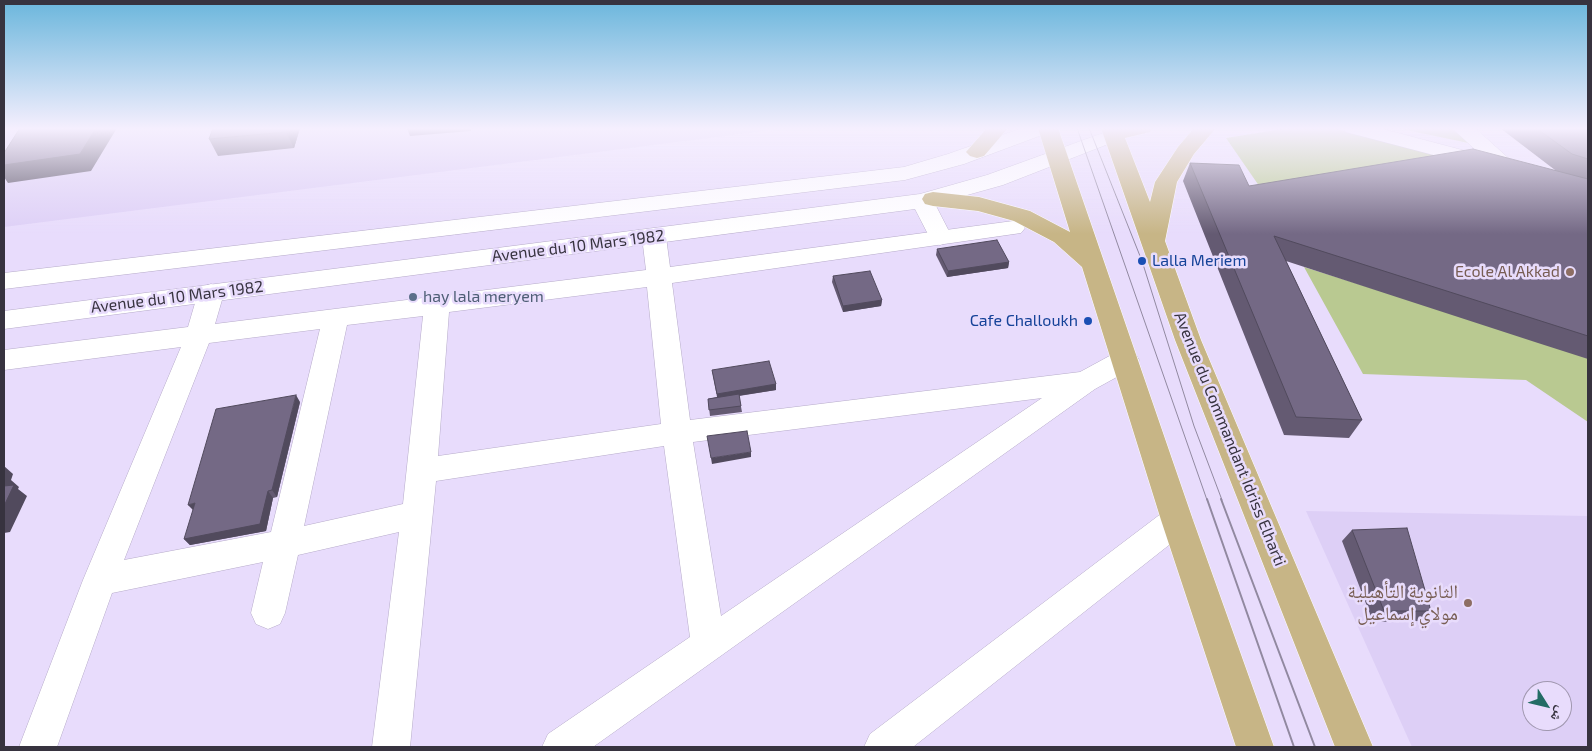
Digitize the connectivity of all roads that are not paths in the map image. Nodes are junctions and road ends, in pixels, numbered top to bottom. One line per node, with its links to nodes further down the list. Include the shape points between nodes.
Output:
1 (942, 163): 15 (street, Avenue du 10 Mars 1982, via 905,173)
2 (1021, 163): 8 (street, Avenue du 10 Mars 1982, via 995,180)
3 (1060, 163): 13 (main road)
4 (1124, 163): 12 (main road, Avenue du Commandant Idriss Elharti)
5 (1178, 163): 12 (main road, via 1166,182)
6 (1487, 163): 7 (street, via 1518,171)
7 (1508, 163)
8 (928, 200): 10 (street, Avenue du 10 Mars 1982); 11 (street); 13 (main road, via 979,204 1022,216 1062,237)
9 (1013, 228): 11 (street)
10 (654, 237): 14 (street); 16 (street, Avenue du 10 Mars 1982)
11 (940, 238): 14 (street)
12 (1153, 241): 37 (main road, Avenue du Commandant Idriss Elharti, via 1188,340)
13 (1093, 264): 22 (main road)
14 (658, 277): 17 (street); 24 (street)
15 (4, 281)
16 (211, 293): 19 (street, Avenue du 10 Mars 1982); 20 (street)
17 (438, 305): 18 (street); 25 (street)
18 (336, 318): 20 (street); 28 (street)
19 (4, 320)
20 (199, 336): 21 (street); 29 (street)
21 (4, 360)
22 (1124, 360): 23 (street); 27 (main road)
23 (1085, 382): 24 (street); 31 (street)
24 (677, 433): 25 (street); 31 (street)
25 (422, 471): 26 (street)
26 (416, 515): 28 (street); 33 (street)
27 (1177, 520): 35 (street); 36 (main road)
28 (284, 544): 29 (street); 30 (street)
29 (100, 580): 32 (street)
30 (268, 613)
31 (708, 643): 34 (street)
32 (38, 747)
33 (391, 747)
34 (561, 747)
35 (883, 747)
36 (1255, 747)
37 (1354, 747)

